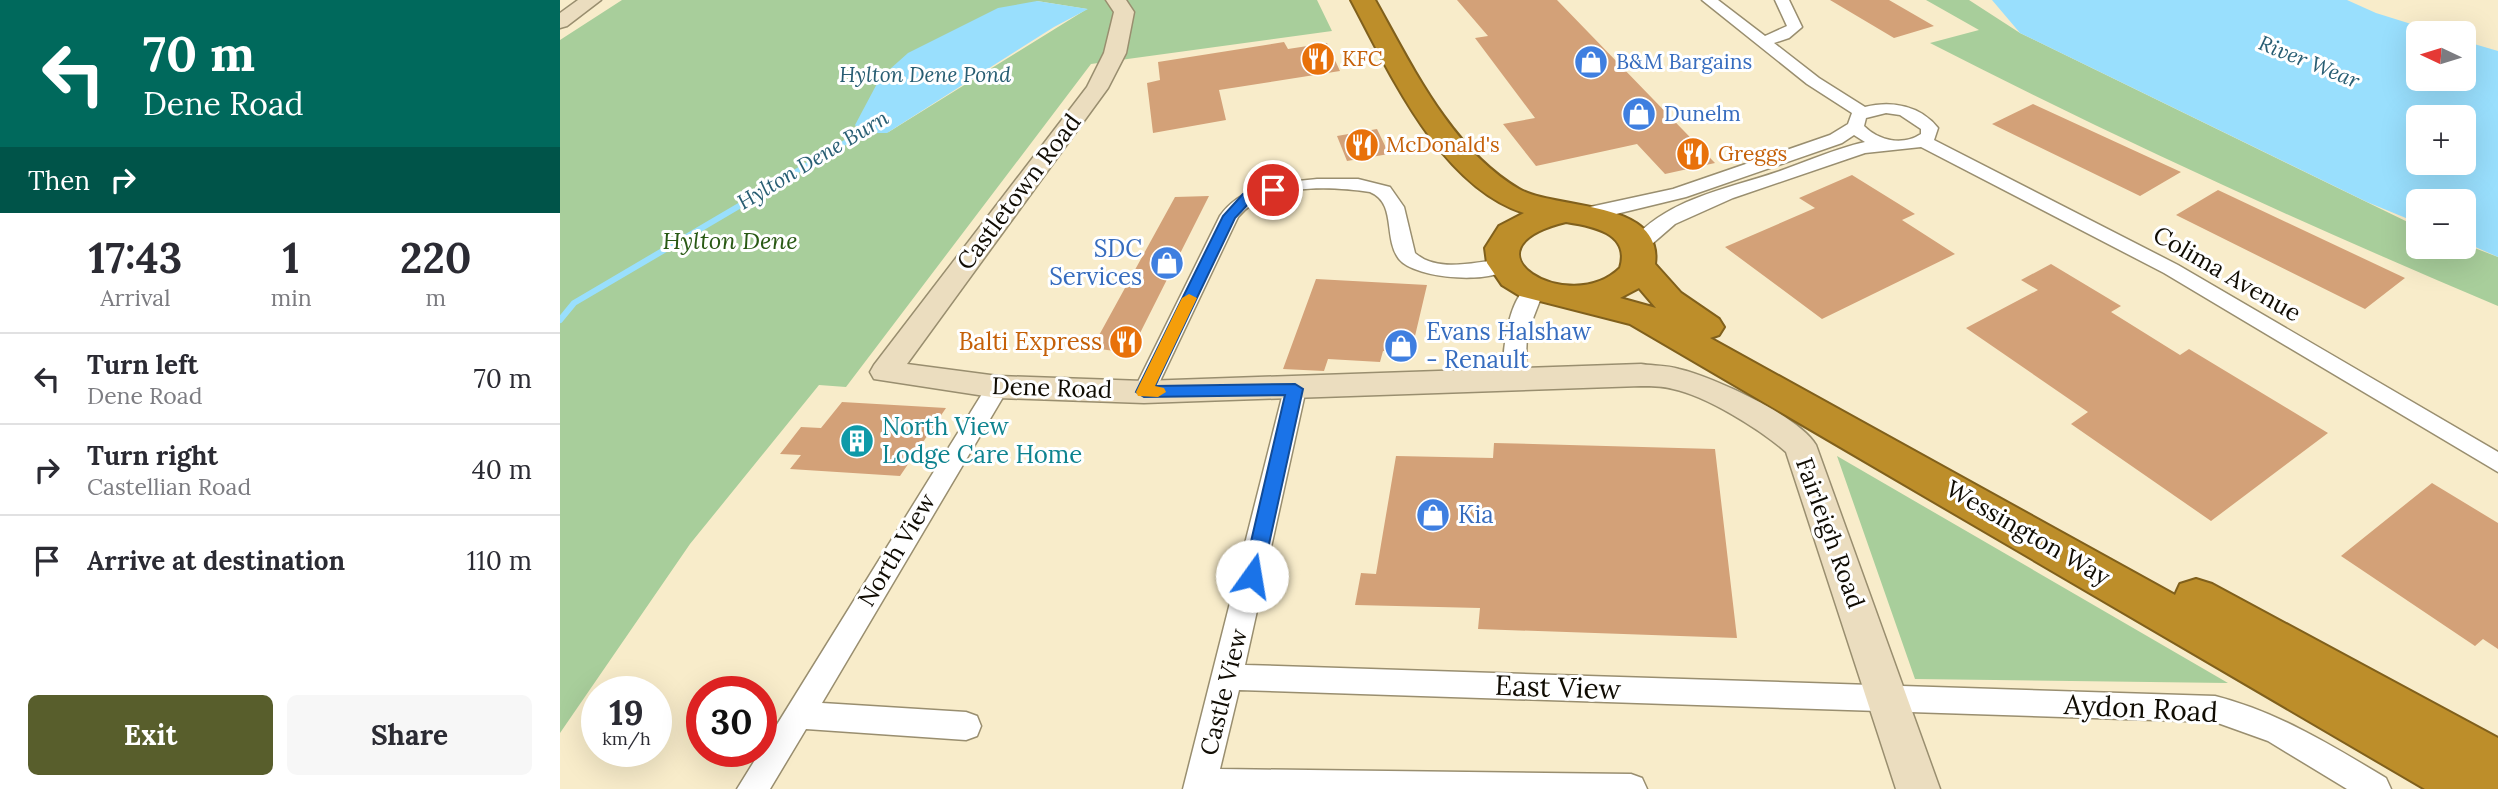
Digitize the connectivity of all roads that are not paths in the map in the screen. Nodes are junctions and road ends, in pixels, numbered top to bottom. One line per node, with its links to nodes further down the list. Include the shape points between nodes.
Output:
1 (591, 0): 7 (street)
2 (1116, 0): 16 (street, Castletown Road, via 1124,12 1117,43 1097,88)
3 (1342, 0): 13 (highway, Wessington Way, via 1426,144)
4 (1363, 0): 12 (highway, Wessington Way, via 1431,111 1487,180 1533,206)
5 (1709, 0): 8 (street)
6 (1782, 0): 8 (street, via 1795,27)
7 (560, 22)
8 (1760, 41): 9 (street)
9 (1860, 119): 10 (street, via 1887,108 1909,113 1930,128); 11 (street, via 1866,137); 12 (street, via 1836,139 1680,194 1630,208)
10 (1923, 141): 11 (street); 21 (street, Colima Avenue, via 2171,269)
11 (1889, 145): 14 (street, via 1863,147 1695,208 1658,226)
12 (1573, 213): 13 (highway, via 1531,220); 14 (highway, Wessington Way, via 1623,229)
13 (1505, 250): 15 (highway, Wessington Way, via 1520,284); 20 (street, via 1461,272 1436,271 1412,262 1404,251 1395,203 1383,190 1300,186 1248,197 1229,216)
14 (1638, 256): 15 (highway, via 1620,285 1597,294); 26 (highway, Wessington Way, via 1669,301 1700,324)
15 (1553, 294): 17 (street, via 1519,319 1512,346); 32 (highway, Wessington Way, via 1643,316)
16 (885, 372): 18 (street, Dene Road)
17 (1514, 380): 19 (street, Dene Road); 23 (street, Fairleigh Road, via 1675,378 1706,388 1785,433 1799,445 1807,461)
18 (998, 387): 20 (street, Dene Road); 24 (street, North View)
19 (1295, 389): 20 (street, Dene Road); 22 (street, Castle View)
20 (1144, 392)
21 (2498, 463)
22 (1228, 677): 23 (street, East View); 27 (street, Castle View)
23 (1887, 696): 30 (street, Fairleigh Road); 31 (street, Aydon Road, via 2215,709 2247,716 2288,735)
24 (800, 715): 25 (street); 28 (street, North View)
25 (966, 726)
26 (2498, 765)
27 (1200, 786): 29 (street)
28 (753, 789)
29 (1631, 789)
30 (1918, 789)
31 (2375, 789)
32 (2475, 789)

